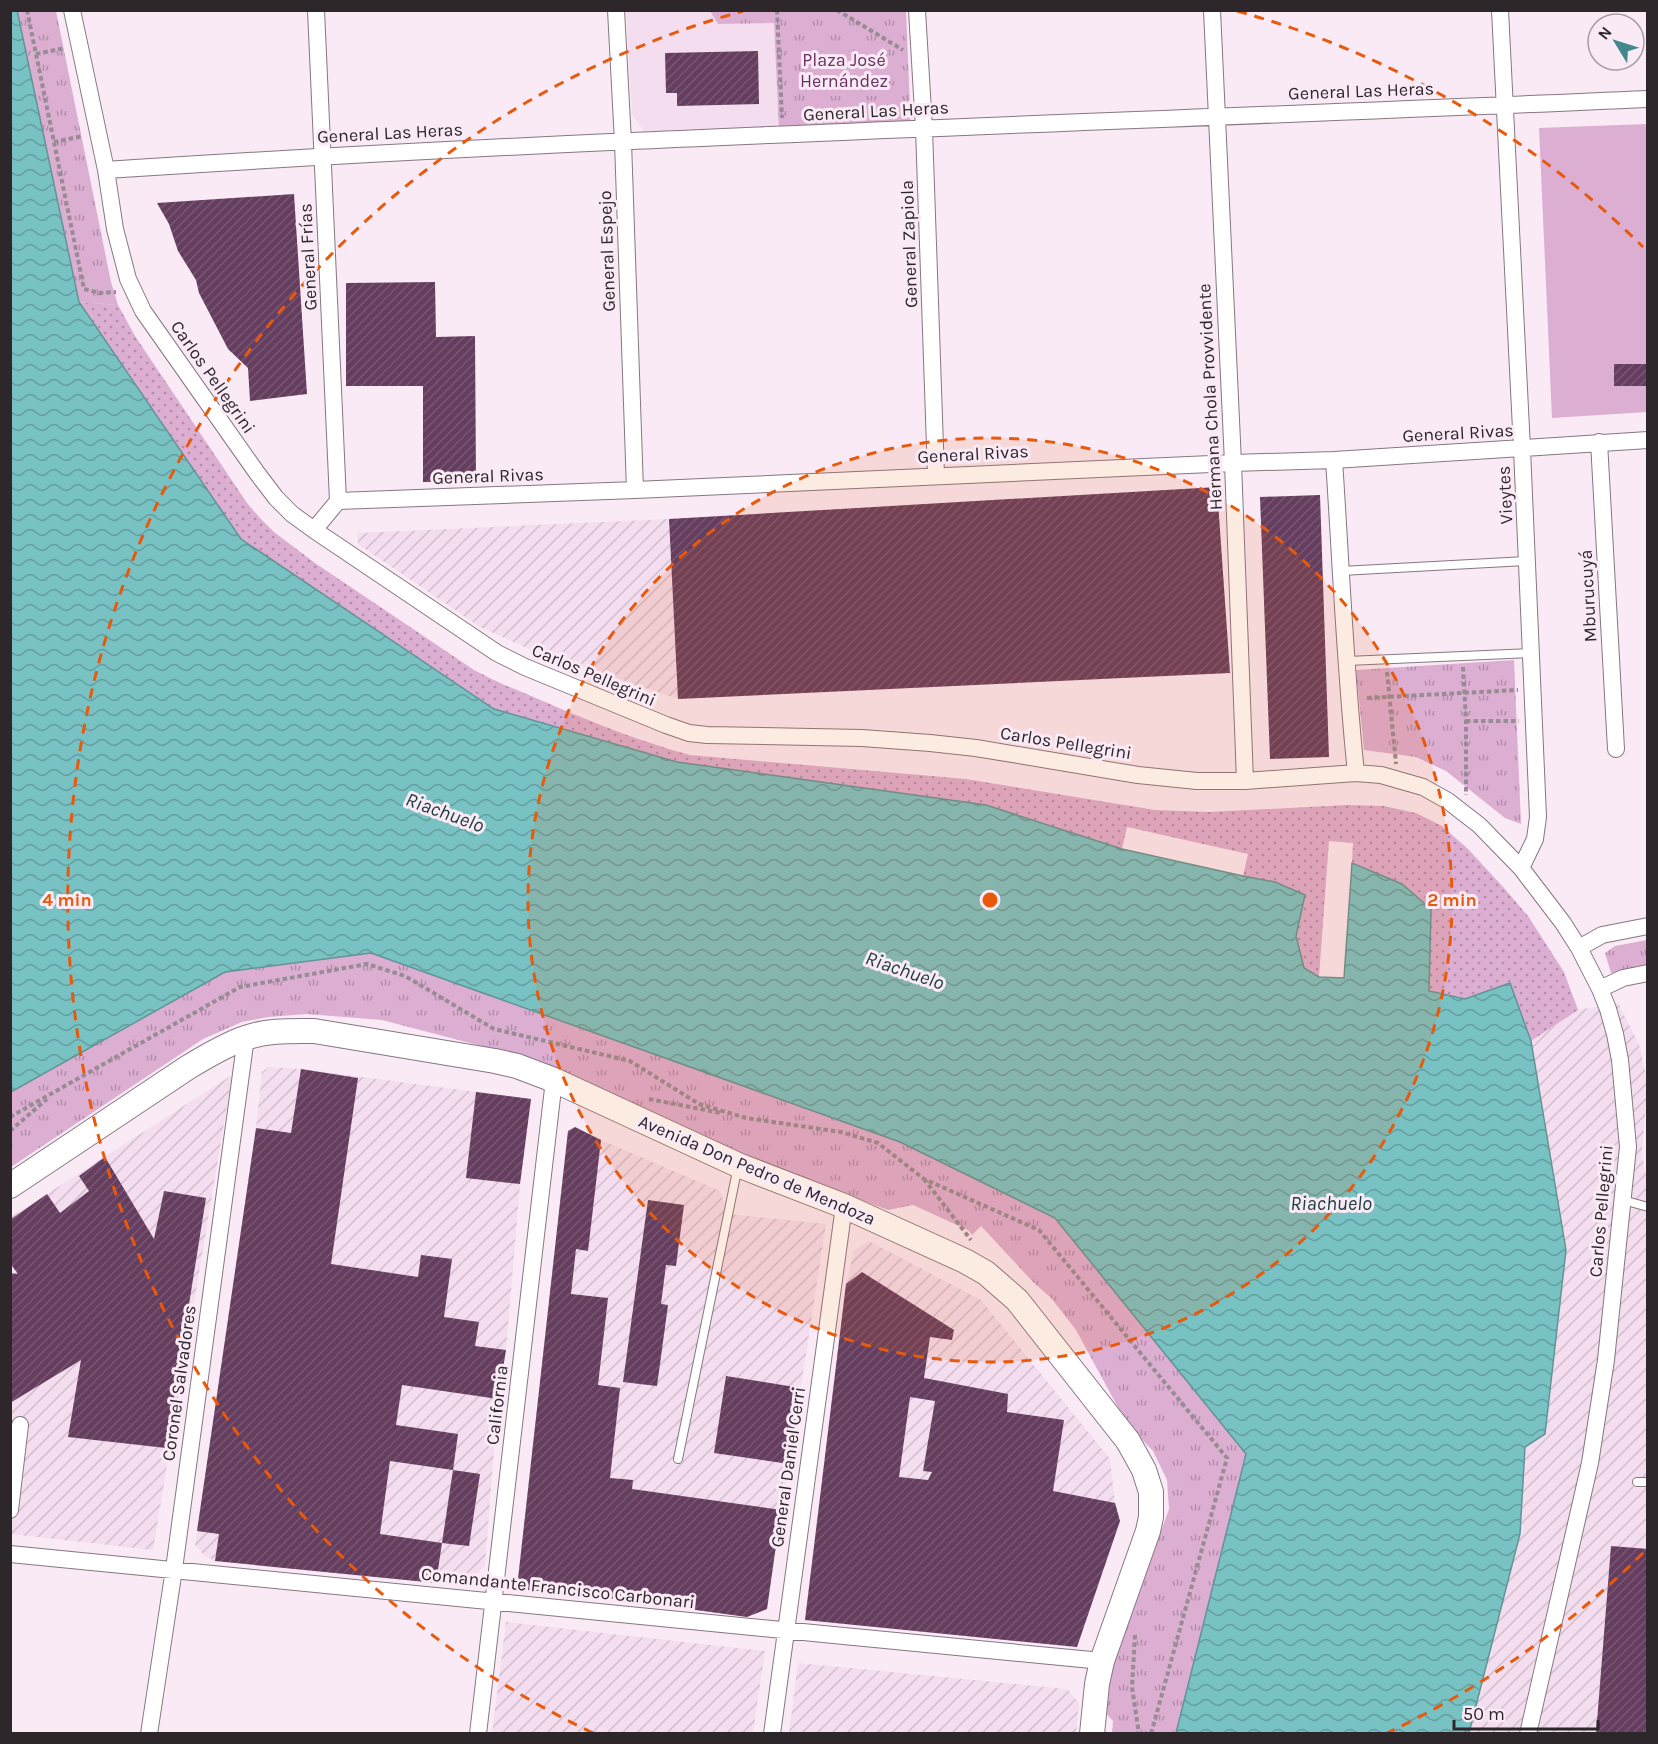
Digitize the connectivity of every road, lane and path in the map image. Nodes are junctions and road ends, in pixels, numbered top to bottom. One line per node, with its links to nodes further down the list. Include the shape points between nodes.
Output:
1 (27, 10): 11 (path)
2 (72, 10): 22 (street, Carlos Pellegrini)
3 (316, 10): 21 (street, General Frías)
4 (616, 10): 19 (street, General Espejo)
5 (777, 10): 17 (path)
6 (837, 10): 12 (path)
7 (917, 10): 12 (street, General Zapiola)
8 (1212, 10): 15 (street, Hermana Chola Provvidente)
9 (1500, 10): 14 (street, Vieytes)
10 (66, 38): 11 (path, via 68,47)
11 (36, 54): 20 (path)
12 (920, 59): 16 (street, General Zapiola)
13 (1647, 99): 14 (street, General Las Heras)
14 (1505, 105): 15 (street, General Las Heras); 26 (street, Vieytes)
15 (1217, 116): 16 (street, General Las Heras); 28 (street, Hermana Chola Provvidente)
16 (924, 129): 17 (street, General Las Heras); 29 (street, General Zapiola)
17 (783, 135): 19 (street, General Las Heras)
18 (87, 136): 20 (path)
19 (623, 141): 21 (street, General Las Heras); 30 (street, General Espejo)
20 (54, 142): 23 (path, via 84,289)
21 (323, 156): 22 (street, General Las Heras); 31 (street, General Frías)
22 (106, 170): 32 (street, Carlos Pellegrini, via 121,253 143,310 276,498)
23 (120, 292)
24 (1647, 440): 25 (street, General Rivas)
25 (1599, 442): 26 (street, General Rivas); 45 (street, Mburucuyá)
26 (1522, 449): 27 (street, General Rivas); 33 (street, Vieytes)
27 (1334, 460): 28 (street, General Rivas); 34 (street)
28 (1233, 462): 29 (street, General Rivas); 48 (street, Hermana Chola Provvidente)
29 (936, 475): 30 (street, General Rivas)
30 (635, 490): 31 (street, General Rivas)
31 (338, 501): 32 (street)
32 (314, 530): 48 (street, Carlos Pellegrini, via 497,653 689,733 930,743 1138,775)
33 (1527, 561): 34 (lane); 35 (street, Vieytes)
34 (1341, 571): 38 (street)
35 (1531, 653): 36 (lane); 39 (street, Vieytes)
36 (1462, 657): 37 (lane); 40 (path)
37 (1387, 660): 38 (lane); 41 (path)
38 (1347, 661): 42 (street)
39 (1532, 689): 40 (path); 43 (street, Vieytes)
40 (1465, 693): 41 (path); 44 (path)
41 (1389, 697): 42 (path); 47 (path)
42 (1348, 698): 46 (street)
43 (1534, 720): 44 (path); 50 (street, Vieytes, via 1538,817 1534,839)
44 (1466, 721): 49 (path)
45 (1616, 749)
46 (1356, 773): 47 (street, Carlos Pellegrini); 48 (street, Carlos Pellegrini)
47 (1398, 779): 49 (street, Carlos Pellegrini, via 1423,787)
48 (1245, 781)
49 (1467, 814): 50 (street, Carlos Pellegrini)
50 (1521, 868): 52 (street, Carlos Pellegrini)
51 (1647, 926): 52 (street, via 1602,935)
52 (1579, 948): 54 (street, Carlos Pellegrini)
53 (1647, 973): 54 (street, via 1623,978)
54 (1600, 989): 61 (street, Carlos Pellegrini, via 1616,1034 1620,1060 1628,1147)
55 (246, 1037): 56 (main road, Avenida Don Pedro de Mendoza, via 314,1031 495,1061); 60 (main road, Avenida Don Pedro de Mendoza, via 187,1068); 70 (street, Coronel Salvadores)
56 (554, 1080): 59 (main road, Avenida Don Pedro de Mendoza); 71 (street, California)
57 (54, 1092): 58 (path)
58 (10, 1131)
59 (738, 1166): 62 (main road, Avenida Don Pedro de Mendoza); 65 (lane)
60 (10, 1186)
61 (1623, 1200): 63 (lane); 80 (street, Carlos Pellegrini, via 1606,1360 1590,1463)
62 (844, 1206): 73 (street, General Daniel Cerri); 74 (main road, Avenida Don Pedro de Mendoza, via 965,1261 997,1281 1024,1308 1128,1441 1149,1482 1151,1517)
63 (1647, 1207)
64 (20, 1425): 68 (street)
65 (678, 1459)
66 (1637, 1482): 67 (lane)
67 (1647, 1482)
68 (10, 1510)
69 (10, 1554): 70 (street, Comandante Francisco Carbonari)
70 (174, 1569): 71 (street, Comandante Francisco Carbonari); 75 (street, Coronel Salvadores)
71 (494, 1602): 73 (street, Comandante Francisco Carbonari); 76 (street, California)
72 (1135, 1629): 79 (path, via 1132,1687)
73 (785, 1631): 74 (street, Comandante Francisco Carbonari); 77 (street, General Daniel Cerri)
74 (1102, 1661): 78 (main road, Avenida Don Pedro de Mendoza)
75 (149, 1734)
76 (478, 1734)
77 (772, 1734)
78 (1092, 1734)
79 (1138, 1734)
80 (1528, 1734)

